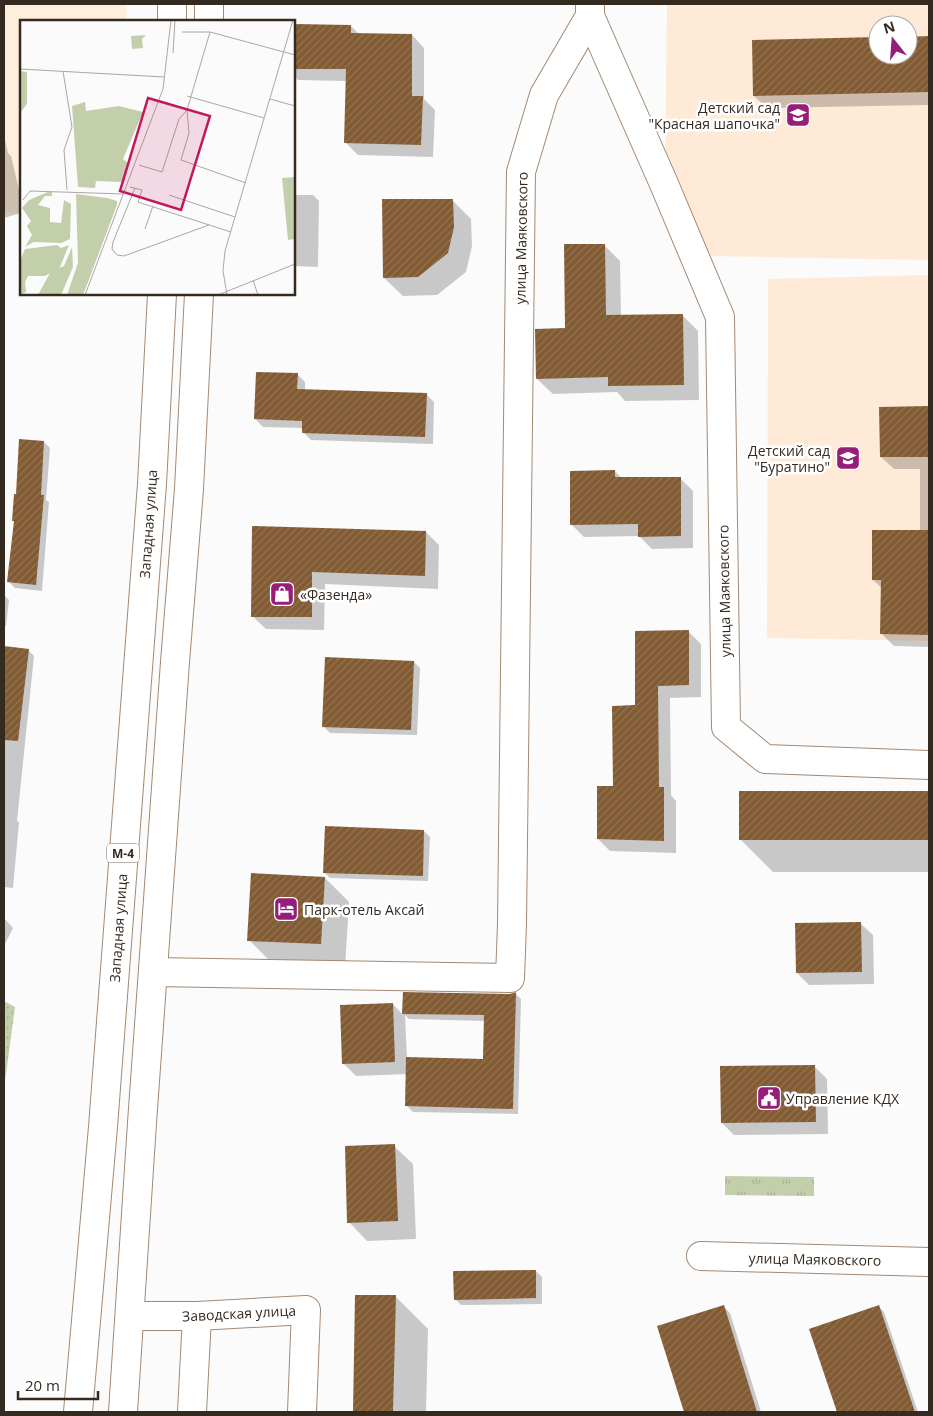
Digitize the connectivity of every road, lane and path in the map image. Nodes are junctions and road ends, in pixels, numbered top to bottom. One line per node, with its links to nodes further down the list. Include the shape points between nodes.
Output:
1 (172, 4): 4 (street)
2 (209, 4): 5 (street)
3 (590, 10): 8 (street, улица Маяковского, via 720,317 726,727 765,759); 9 (street, улица Маяковского, via 544,95 521,172 510,978)
4 (172, 20)
5 (209, 20)
6 (162, 295): 14 (street, Западная улица / М-4, via 152,484 104,1127)
7 (199, 295): 9 (street, via 189,489)
8 (929, 765)
9 (154, 972): 12 (street)
10 (701, 1256): 11 (street, улица Маяковского)
11 (929, 1262)
12 (130, 1316): 13 (street, Заводская улица); 15 (street)
13 (197, 1316): 16 (street); 17 (street, Заводская улица, via 306,1310)
14 (78, 1412)
15 (123, 1412)
16 (192, 1412)
17 (302, 1412)

